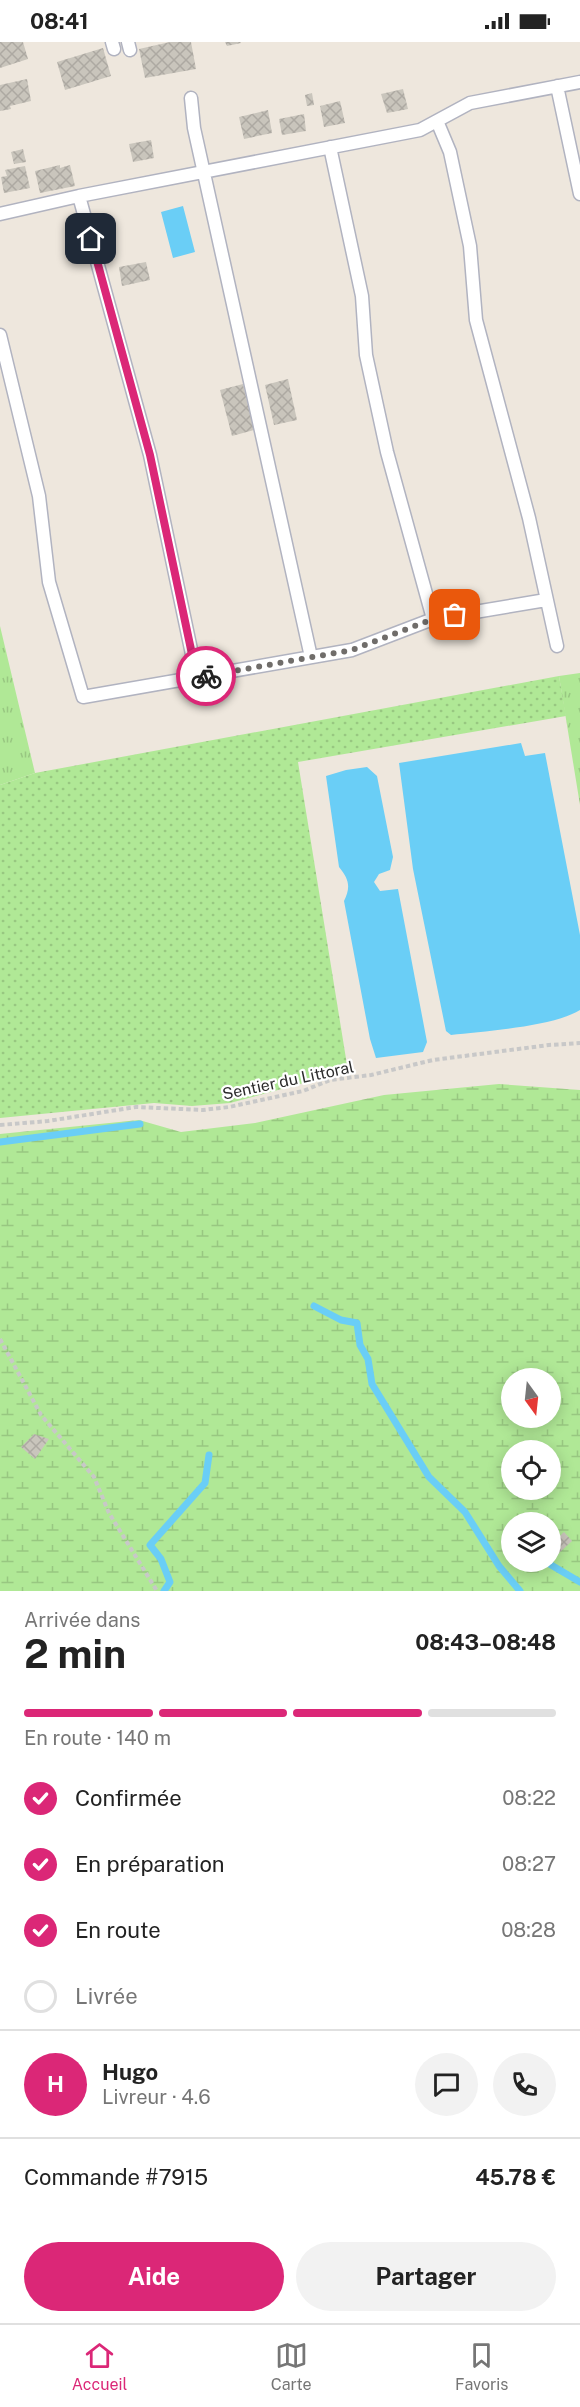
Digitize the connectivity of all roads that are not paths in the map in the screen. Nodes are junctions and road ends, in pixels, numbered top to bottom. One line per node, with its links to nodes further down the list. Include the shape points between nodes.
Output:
1 (580, 82): 2 (lane)
2 (557, 87): 4 (lane, via 470,103); 7 (lane)
3 (191, 98): 6 (lane)
4 (437, 121): 5 (lane, via 420,130); 11 (lane, via 450,152 470,246 476,320 529,518)
5 (330, 147): 6 (lane); 12 (lane, via 362,296 366,355 387,452)
6 (205, 171): 8 (lane); 14 (lane)
7 (580, 194)
8 (79, 196): 9 (lane); 15 (lane, via 150,455)
9 (0, 214)
10 (0, 335): 15 (lane, via 39,496 49,582 83,697)
11 (546, 600): 12 (lane); 13 (lane)
12 (433, 619): 14 (lane, via 352,650)
13 (556, 646)
14 (311, 657): 15 (lane)
15 (197, 678)

